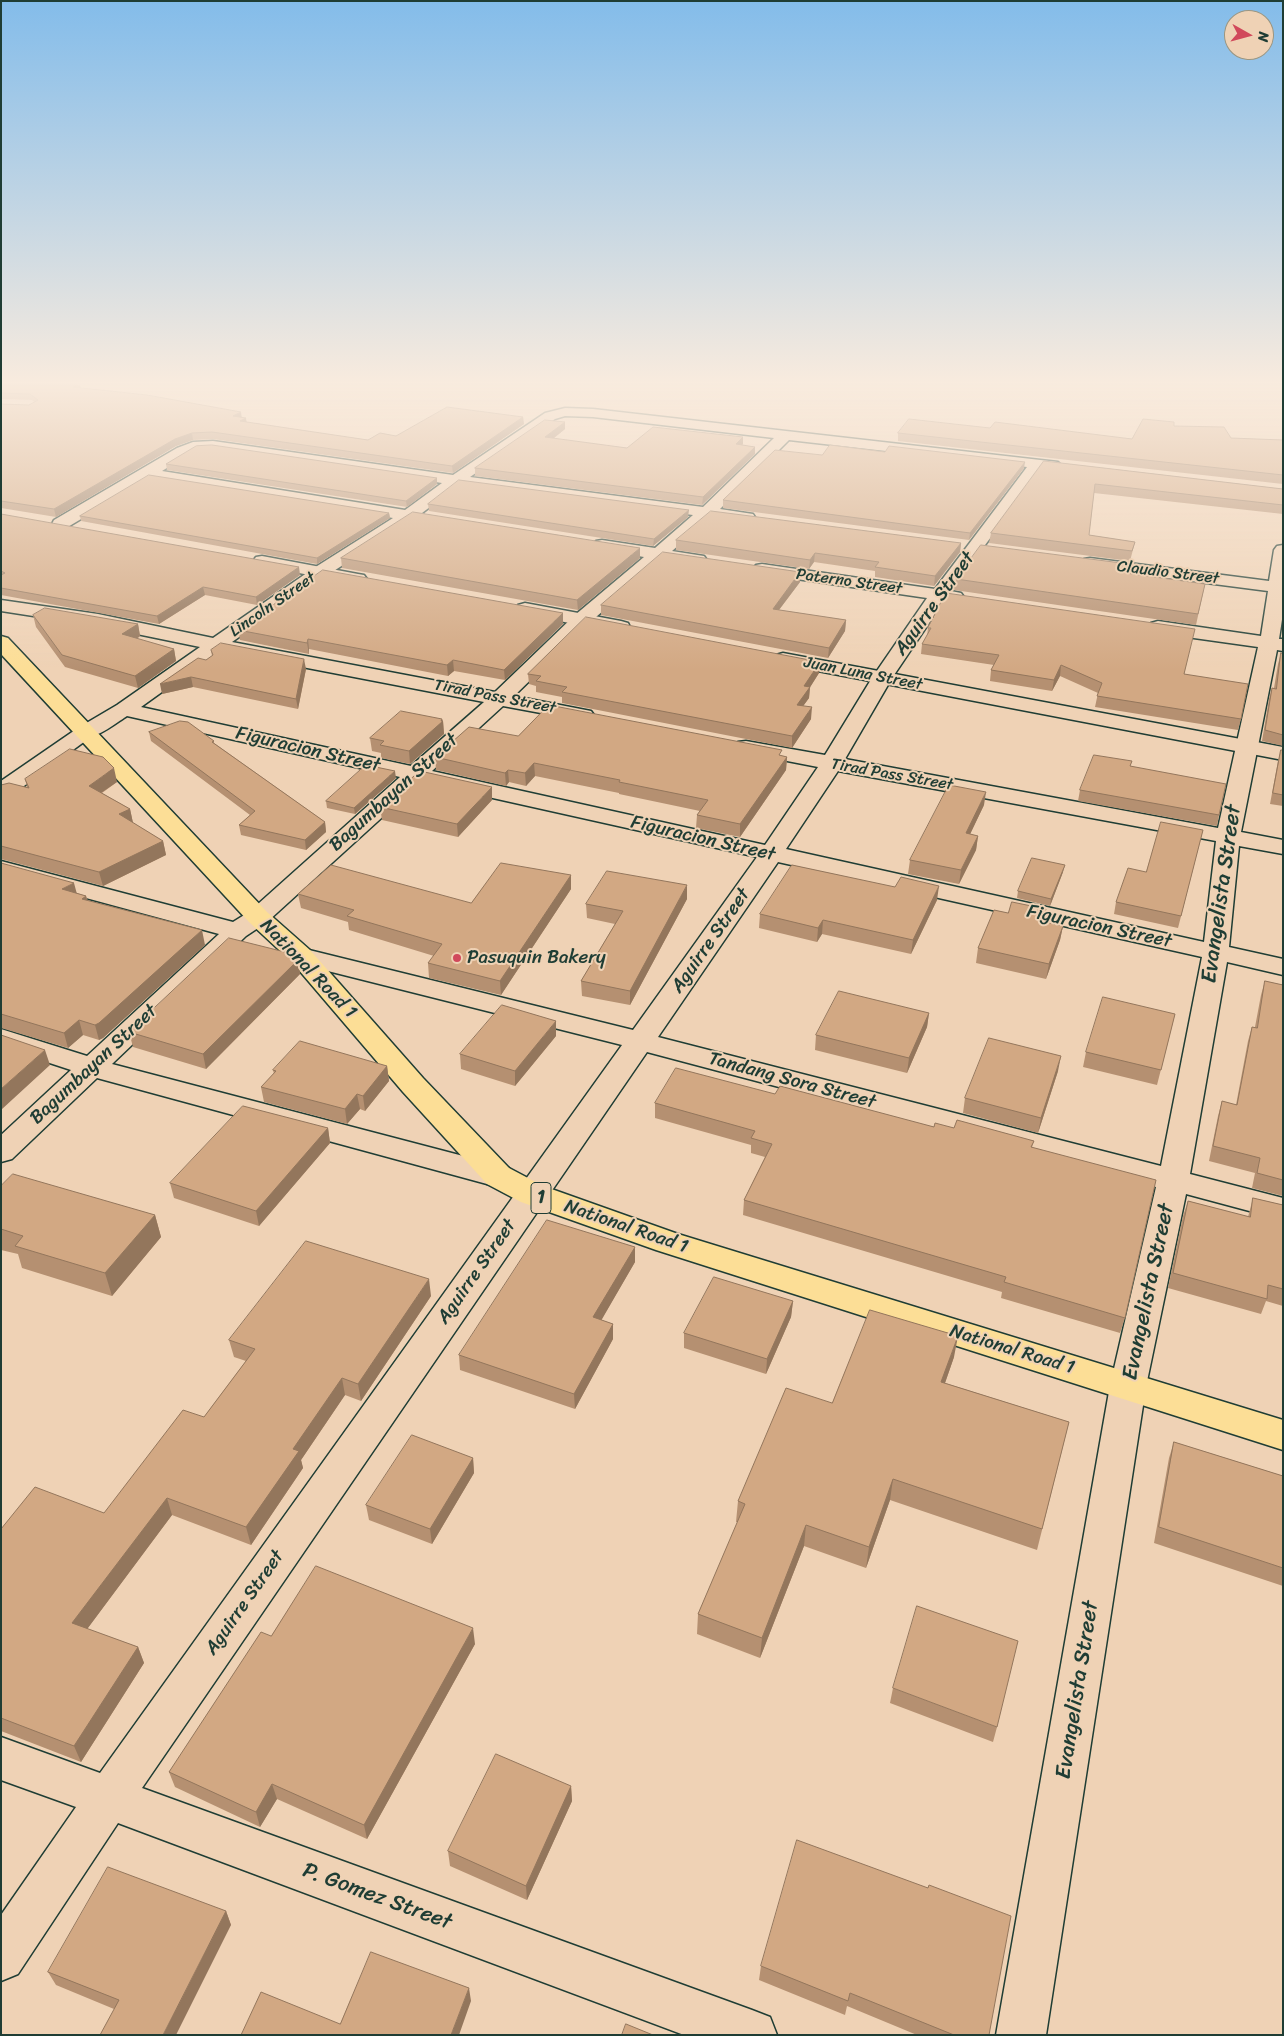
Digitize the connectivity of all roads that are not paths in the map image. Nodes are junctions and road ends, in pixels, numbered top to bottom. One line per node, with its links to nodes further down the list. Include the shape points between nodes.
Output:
1 (136, 480): 11 (street)
2 (191, 480): 7 (street)
3 (456, 480): 6 (street); 7 (street, Lincoln Street)
4 (739, 480): 6 (street, Bagumbayan Street)
5 (1039, 480): 23 (street, Aguirre Street, via 974,549)
6 (707, 512): 9 (street); 15 (street, Bagumbayan Street)
7 (410, 516): 8 (street); 20 (street, Lincoln Street)
8 (438, 520)
9 (766, 520)
10 (40, 521): 11 (street)
11 (60, 524): 12 (street)
12 (89, 530)
13 (582, 542): 15 (street)
14 (1283, 550): 22 (street, Evangelista Street)
15 (659, 554): 18 (street); 26 (street, Bagumbayan Street)
16 (243, 558): 20 (street)
17 (1072, 561): 22 (street, Claudio Street)
18 (717, 562)
19 (746, 567): 23 (street, Paterno Street)
20 (320, 572): 21 (street); 31 (street, Lincoln Street)
21 (378, 582)
22 (1281, 588): 30 (street, Evangelista Street)
23 (954, 597): 33 (street, Aguirre Street)
24 (1, 605): 31 (street, Tirad Pass Street, via 98,620)
25 (504, 605): 26 (street)
26 (582, 619): 28 (street); 34 (street, Bagumbayan Street)
27 (1143, 624): 30 (street)
28 (640, 631)
29 (1, 642): 37 (main road, National Road 1 / 1)
30 (1276, 644): 39 (street, Evangelista Street)
31 (217, 645): 34 (street, Tirad Pass Street); 35 (street, Lincoln Street)
32 (766, 656): 33 (street, Juan Luna Street)
33 (882, 678): 39 (street, Juan Luna Street); 41 (street, Aguirre Street)
34 (500, 698): 36 (street, Tirad Pass Street); 42 (street, Bagumbayan Street)
35 (124, 709): 37 (street, Lincoln Street); 42 (street, Figuracion Street)
36 (607, 719)
37 (85, 732): 43 (street, Lincoln Street); 48 (main road, National Road 1 / 1)
38 (724, 742): 41 (street, Tirad Pass Street)
39 (1247, 747): 40 (street, Juan Luna Street); 44 (street, Evangelista Street)
40 (1283, 754)
41 (831, 764): 44 (street, Tirad Pass Street); 46 (street, Aguirre Street)
42 (414, 774): 46 (street, Figuracion Street); 48 (street, Bagumbayan Street)
43 (1, 792)
44 (1228, 836): 45 (street, Tirad Pass Street); 49 (street, Evangelista Street)
45 (1283, 847)
46 (771, 854): 49 (street, Figuracion Street); 53 (street, Aguirre Street)
47 (1, 868): 48 (street)
48 (247, 924): 50 (main road, National Road 1 / 1); 54 (street, Bagumbayan Street)
49 (1216, 952): 51 (street, Figuracion Street); 57 (street, Evangelista Street)
50 (301, 956): 53 (street, Tandang Sora Street); 56 (main road, National Road 1 / 1, via 413,1085)
51 (1283, 967)
52 (1, 1038): 54 (street)
53 (641, 1041): 57 (street, Tandang Sora Street); 58 (street, Aguirre Street)
54 (91, 1067): 55 (street, Bagumbayan Street); 56 (street)
55 (1, 1152)
56 (498, 1176): 58 (main road, National Road 1 / 1)
57 (1173, 1182): 59 (street, Tandang Sora Street); 60 (street, Evangelista Street)
58 (532, 1194): 60 (main road, National Road 1 / 1, via 666,1242); 63 (street, Aguirre Street)
59 (1283, 1209)
60 (1128, 1386): 61 (main road, National Road 1 / 1); 66 (street, Evangelista Street)
61 (1283, 1435)
62 (1, 1758): 63 (street, P. Gomez Street)
63 (109, 1798): 64 (street, Aguirre Street); 65 (street, P. Gomez Street)
64 (1, 1957)
65 (752, 2035)
66 (1022, 2035)

